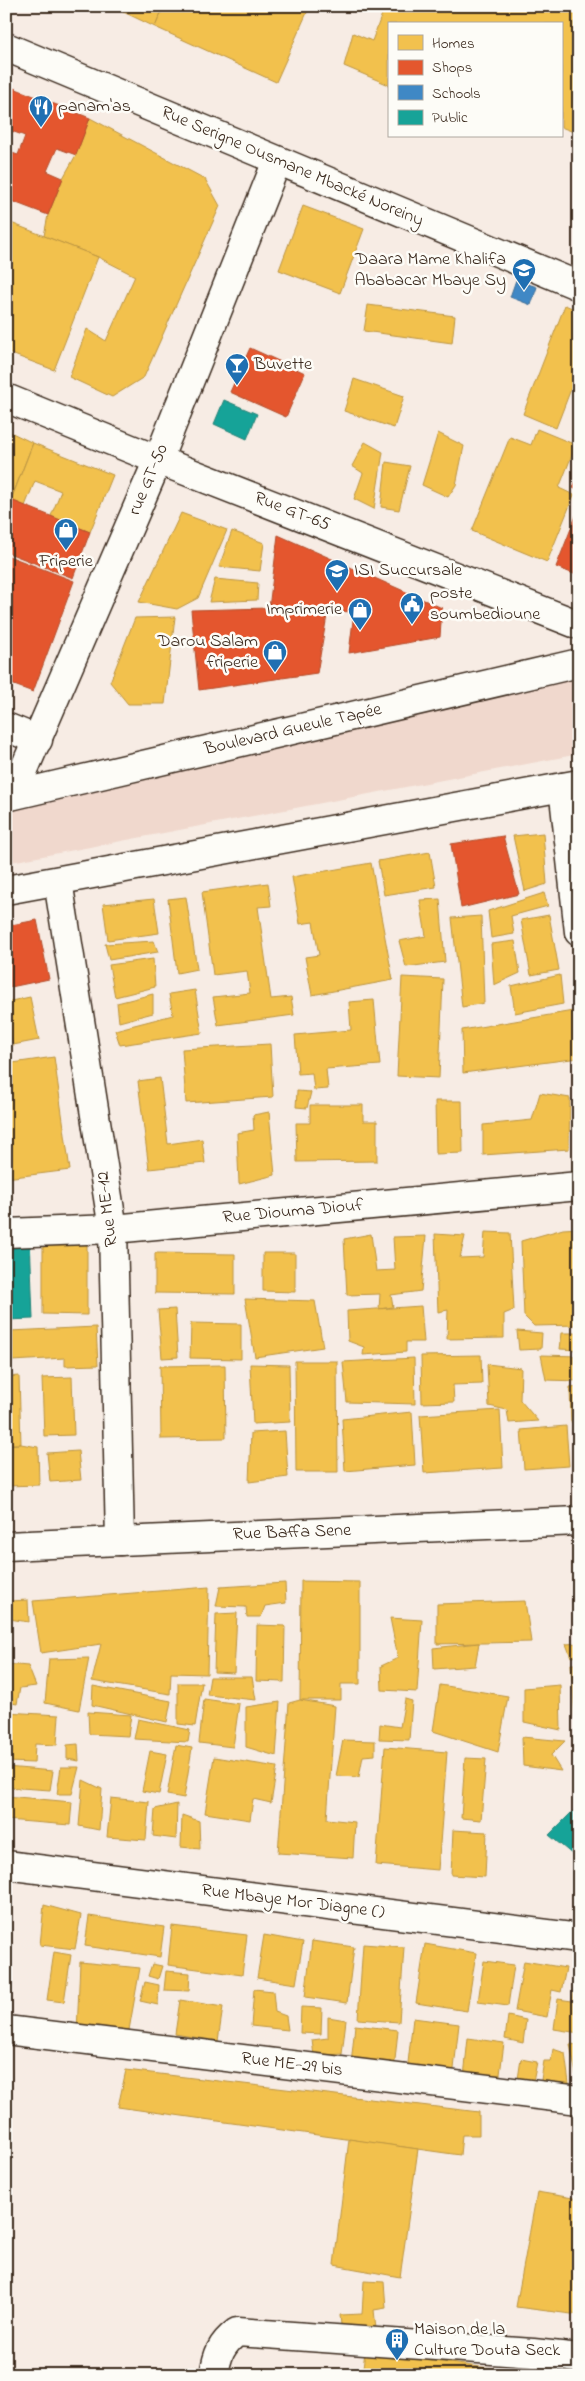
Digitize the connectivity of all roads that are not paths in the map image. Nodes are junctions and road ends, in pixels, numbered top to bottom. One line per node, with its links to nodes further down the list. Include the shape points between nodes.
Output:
1 (6, 47): 2 (street, Rue Serigne Ousmane Mbacké Noreiny)
2 (277, 161): 3 (street, Rue Serigne Ousmane Mbacké Noreiny); 5 (street, rue GT-50)
3 (579, 286)
4 (6, 398): 5 (street, Rue GT-65)
5 (158, 460): 6 (street, Rue GT-65); 9 (street, rue GT-50)
6 (579, 625)
7 (579, 663): 11 (street, Boulevard Gueule Tapée)
8 (6, 727): 9 (street)
9 (38, 740): 11 (street, rue GT-50)
10 (571, 785): 12 (street); 14 (street)
11 (10, 796)
12 (58, 881): 13 (street); 16 (street, Rue ME-12)
13 (6, 890)
14 (579, 932)
15 (579, 1186): 16 (street, Rue Diouma Diouf)
16 (113, 1229): 17 (street, Rue Diouma Diouf); 19 (street, Rue ME-12)
17 (6, 1233)
18 (579, 1521): 19 (street, Rue Baffa Sene)
19 (120, 1541): 20 (street, Rue Baffa Sene)
20 (6, 1546)
21 (6, 1866): 22 (street, Rue Mbaye Mor Diagne ())
22 (579, 1938)
23 (6, 2030): 24 (street, Rue ME-29 bis)
24 (579, 2100)
25 (579, 2358): 26 (street)
26 (532, 2364): 27 (street, via 237,2332 225,2341 217,2354)
27 (214, 2375)

